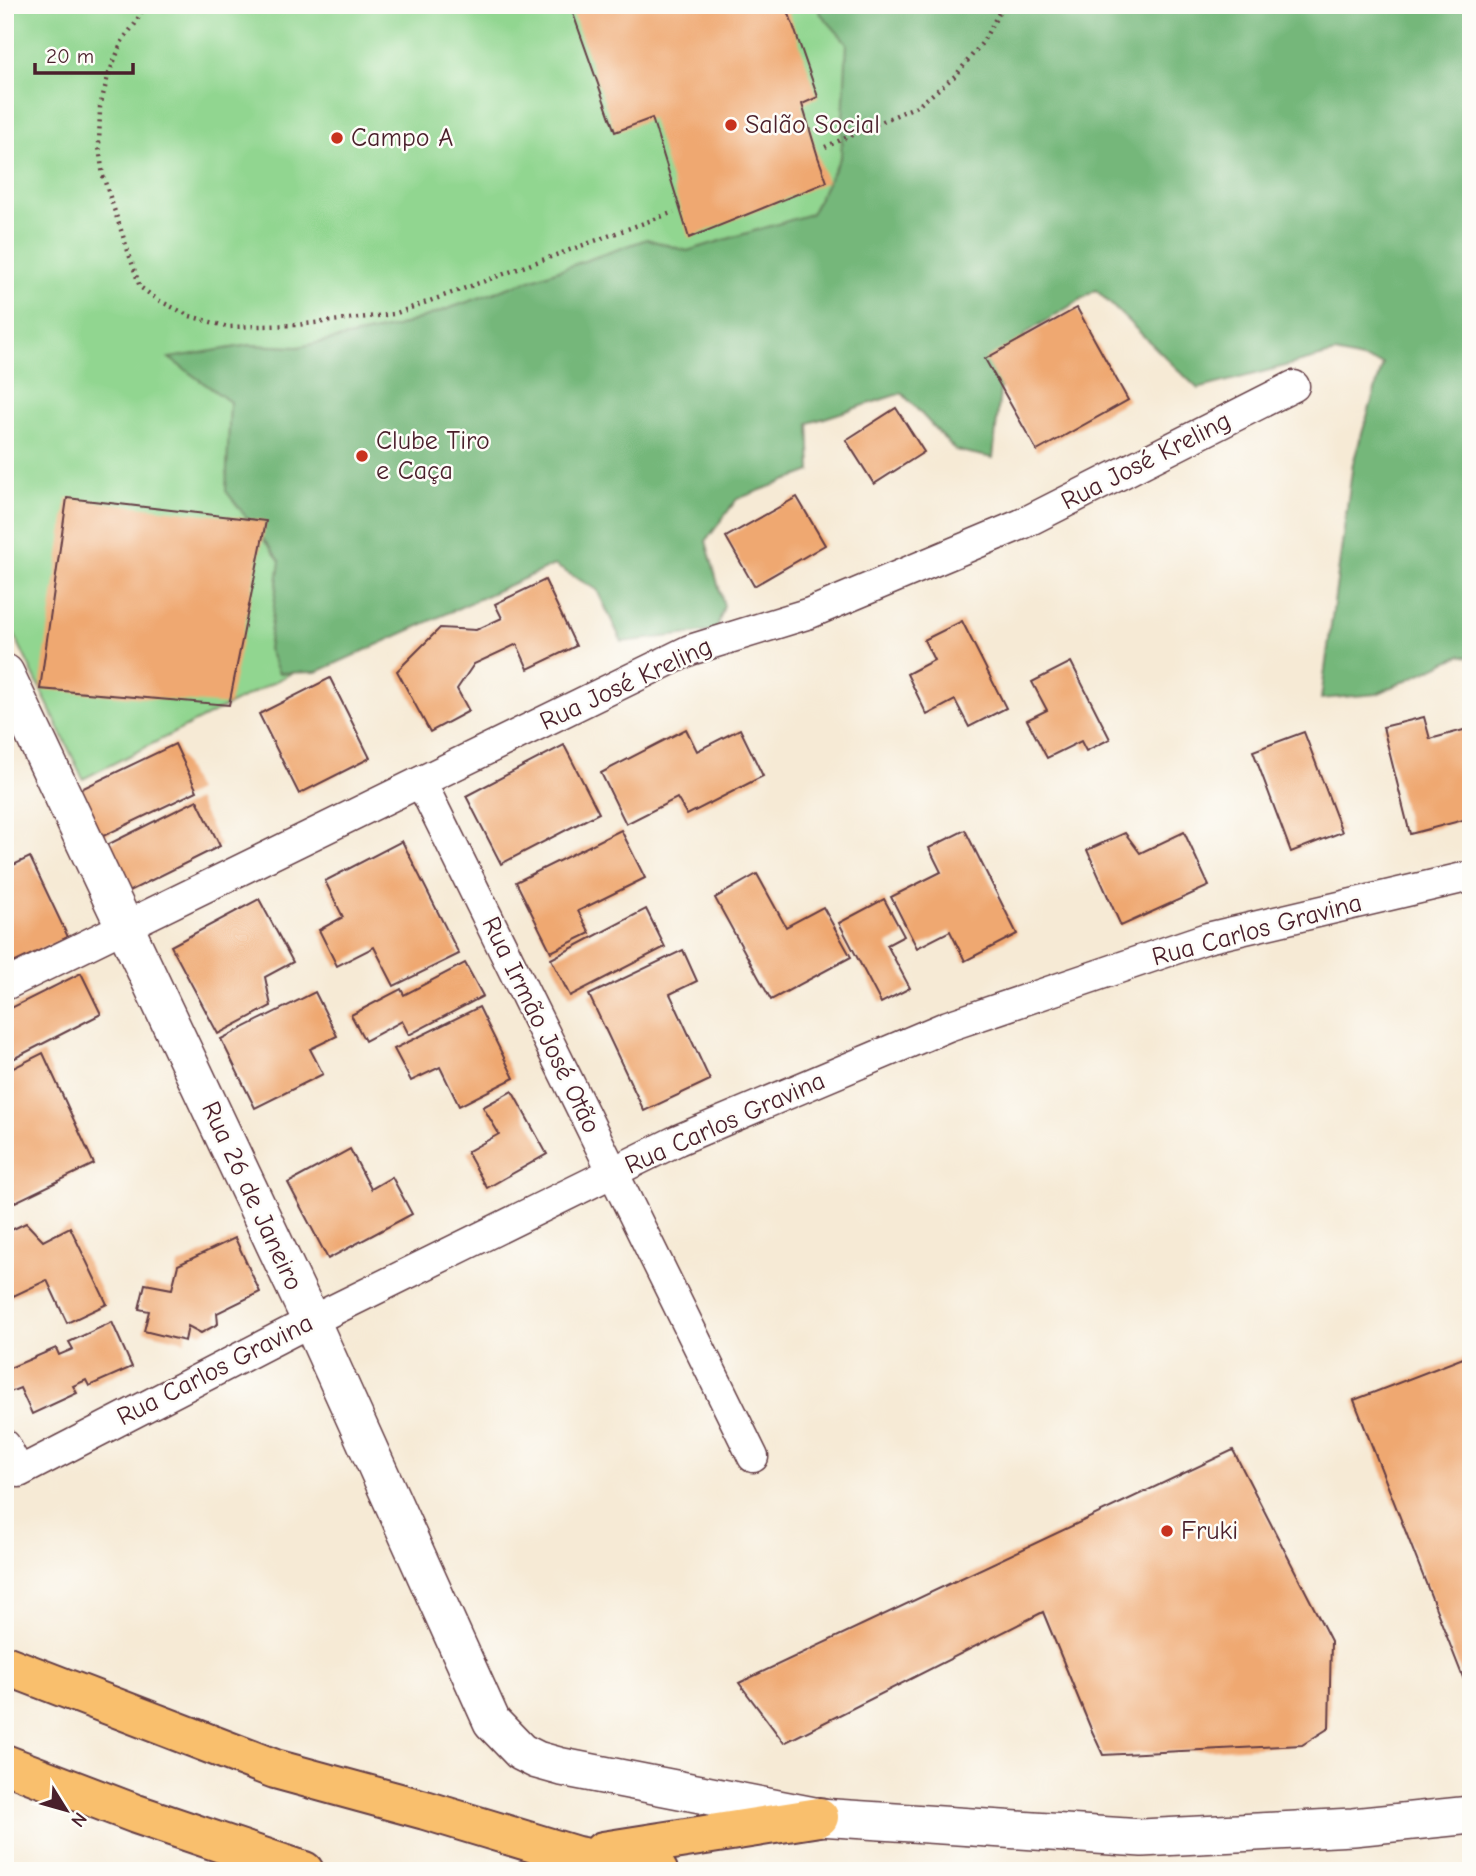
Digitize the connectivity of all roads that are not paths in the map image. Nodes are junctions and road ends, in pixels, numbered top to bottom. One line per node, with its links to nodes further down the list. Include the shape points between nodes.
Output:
1 (1294, 386): 3 (street, Rua José Kreling, via 1022,524 810,613 691,650)
2 (5, 673): 5 (street, Rua 26 de Janeiro)
3 (421, 782): 5 (street, Rua José Kreling); 7 (street, Rua Irmão José Otão)
4 (1471, 876): 7 (street, Rua Carlos Gravina, via 1207,938 961,1022 678,1140)
5 (125, 926): 6 (street, Rua José Kreling); 8 (street, Rua 26 de Janeiro)
6 (5, 985)
7 (613, 1172): 8 (street, Rua Carlos Gravina); 10 (street, Rua Irmão José Otão)
8 (311, 1321): 9 (street, Rua Carlos Gravina, via 19,1472); 14 (street, Rua 26 de Janeiro, via 492,1722 521,1752 562,1767)
9 (5, 1445)
10 (753, 1457)
11 (5, 1665): 15 (highway, via 275,1769)
12 (5, 1764): 16 (highway)
13 (1471, 1815): 14 (street, Rua 26 de Janeiro, via 1353,1827 1142,1838)
14 (819, 1818): 15 (highway)
15 (578, 1856): 17 (highway)
16 (304, 1871)
17 (658, 1871)

